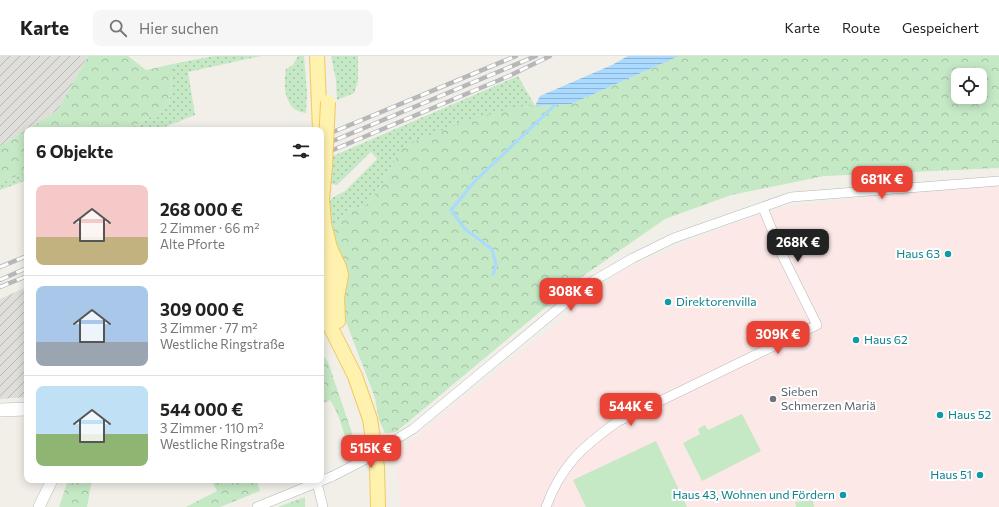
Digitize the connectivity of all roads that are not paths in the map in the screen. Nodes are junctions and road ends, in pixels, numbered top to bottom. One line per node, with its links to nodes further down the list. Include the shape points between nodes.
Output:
1 (317, 56): 3 (main road)
2 (325, 56): 3 (main road)
3 (324, 104): 4 (main road); 5 (main road, bridge)
4 (320, 127)
5 (324, 176)
6 (999, 181): 7 (street, via 791,197)
7 (763, 208): 16 (street, bridge, via 674,238 588,284 413,429 368,458); 23 (street, via 816,325 617,422 588,443 568,465)
8 (324, 215): 13 (main road, via 327,238 341,275 336,297 336,312)
9 (324, 263): 10 (main road, via 330,275)
10 (324, 292)
11 (324, 304): 12 (main road)
12 (326, 323): 13 (main road)
13 (347, 360): 22 (main road, via 370,419 377,467)
14 (24, 409): 15 (main road)
15 (0, 410)
16 (324, 480)
17 (51, 483): 19 (street)
18 (317, 484): 20 (street); 21 (street)
19 (39, 507)
20 (257, 507)
21 (322, 507)
22 (378, 507)
23 (546, 507)

